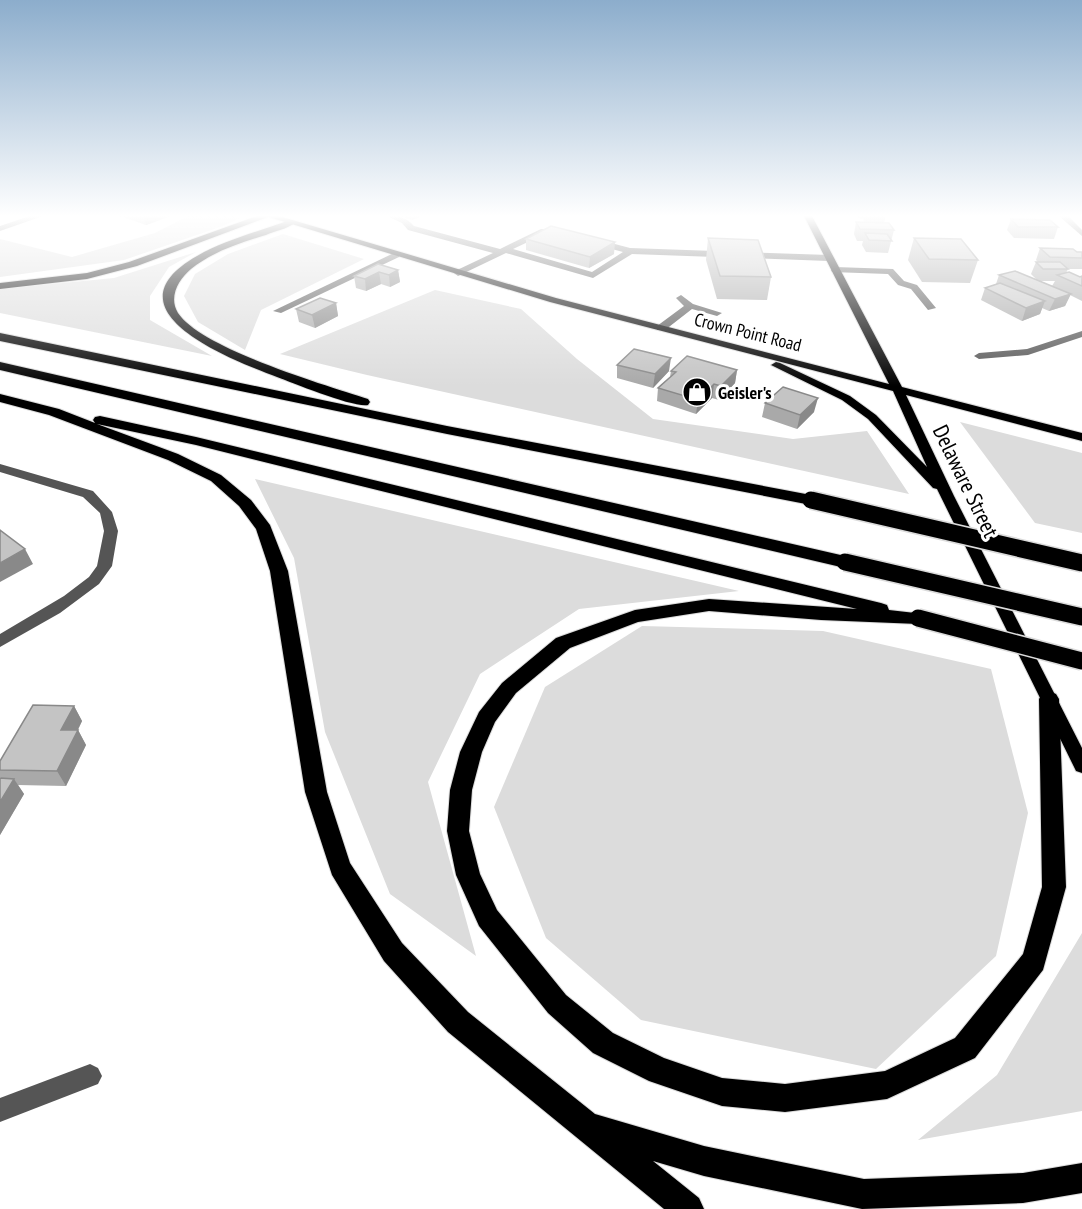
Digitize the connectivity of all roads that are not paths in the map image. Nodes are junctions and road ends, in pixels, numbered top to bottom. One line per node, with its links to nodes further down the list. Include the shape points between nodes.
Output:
1 (101, 272): 7 (highway)
2 (181, 272): 22 (highway, via 170,289 168,302 174,317 193,333 280,374)
3 (359, 272): 11 (street)
4 (836, 272): 19 (main road, Delaware Street)
5 (891, 272): 10 (street, via 901,283 914,287)
6 (458, 273): 13 (main road, Crown Point Road)
7 (0, 286)
8 (681, 298): 9 (street)
9 (690, 306): 12 (street); 13 (street)
10 (931, 308)
11 (278, 311)
12 (717, 313)
13 (661, 328): 16 (main road, Crown Point Road)
14 (1082, 334): 17 (street, via 1028,352)
15 (0, 337): 22 (highway)
16 (729, 345): 19 (main road, Crown Point Road); 25 (main road, via 846,398 880,425)
17 (979, 357)
18 (0, 366): 27 (highway, bridge)
19 (897, 388): 23 (main road, Crown Point Road); 25 (main road, Delaware Street)
20 (0, 398): 21 (highway)
21 (54, 412): 28 (highway, via 196,441); 35 (highway, via 173,457 216,478 245,503 264,529 279,571 316,792 340,867 393,952 458,1022)
22 (447, 430): 26 (highway, bridge, via 811,500)
23 (1082, 437)
24 (0, 468): 29 (street, via 88,494 111,518 112,537 103,571 79,592)
25 (947, 496): 31 (main road, Delaware Street)
26 (1082, 563)
27 (1082, 616)
28 (918, 618): 30 (highway, bridge); 31 (highway, via 709,605 635,616 563,643 509,688 486,718 471,752 461,790 458,831 468,875 488,918 557,1004 603,1043 659,1071 722,1092 784,1098 887,1085 965,1048 1034,961 1054,887)
29 (0, 641)
30 (1082, 662)
31 (1049, 699): 32 (main road, Delaware Street)
32 (1082, 766)
33 (90, 1076): 34 (street)
34 (0, 1110)
35 (587, 1127): 36 (highway, via 704,1161 864,1194 1023,1188); 37 (highway)
36 (1082, 1178)
37 (688, 1209)

